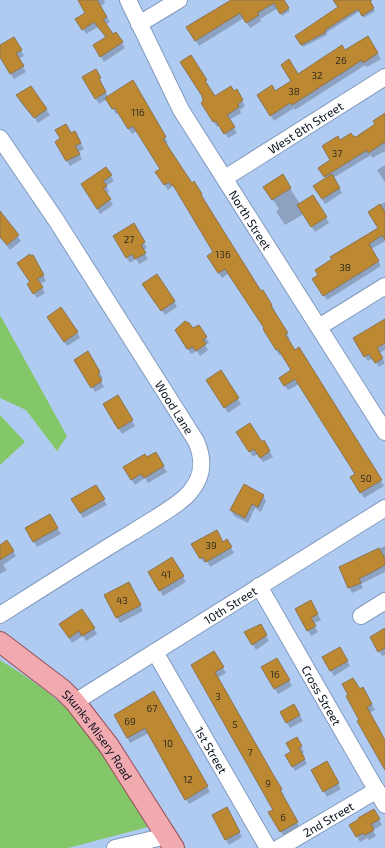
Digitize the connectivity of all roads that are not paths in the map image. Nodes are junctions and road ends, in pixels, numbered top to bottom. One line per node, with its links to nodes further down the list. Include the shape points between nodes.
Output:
1 (128, 0): 3 (street, North Street)
2 (179, 0): 3 (street)
3 (139, 24): 6 (street, North Street, via 178,104)
4 (385, 76): 6 (street, West 8th Street)
5 (0, 138): 13 (street, Wood Lane, via 56,220 196,441 202,455 198,480 190,493 155,518)
6 (225, 178): 8 (street, North Street)
7 (385, 286): 8 (street)
8 (320, 327): 9 (street, North Street)
9 (385, 432)
10 (385, 508): 11 (street, 10th Street)
11 (259, 586): 16 (street, 10th Street); 18 (street, Cross Street)
12 (385, 600): 14 (street)
13 (0, 615)
14 (361, 616)
15 (0, 642): 17 (main road, Skunks Misery Road)
16 (155, 652): 17 (street, 10th Street); 22 (street, 1st Street)
17 (75, 702): 20 (main road, Skunks Misery Road, via 109,746)
18 (377, 790): 19 (street, Cross Street); 23 (street, 2nd Street)
19 (385, 805)
20 (170, 842): 21 (street)
21 (115, 848)
22 (268, 848)
23 (279, 848)

